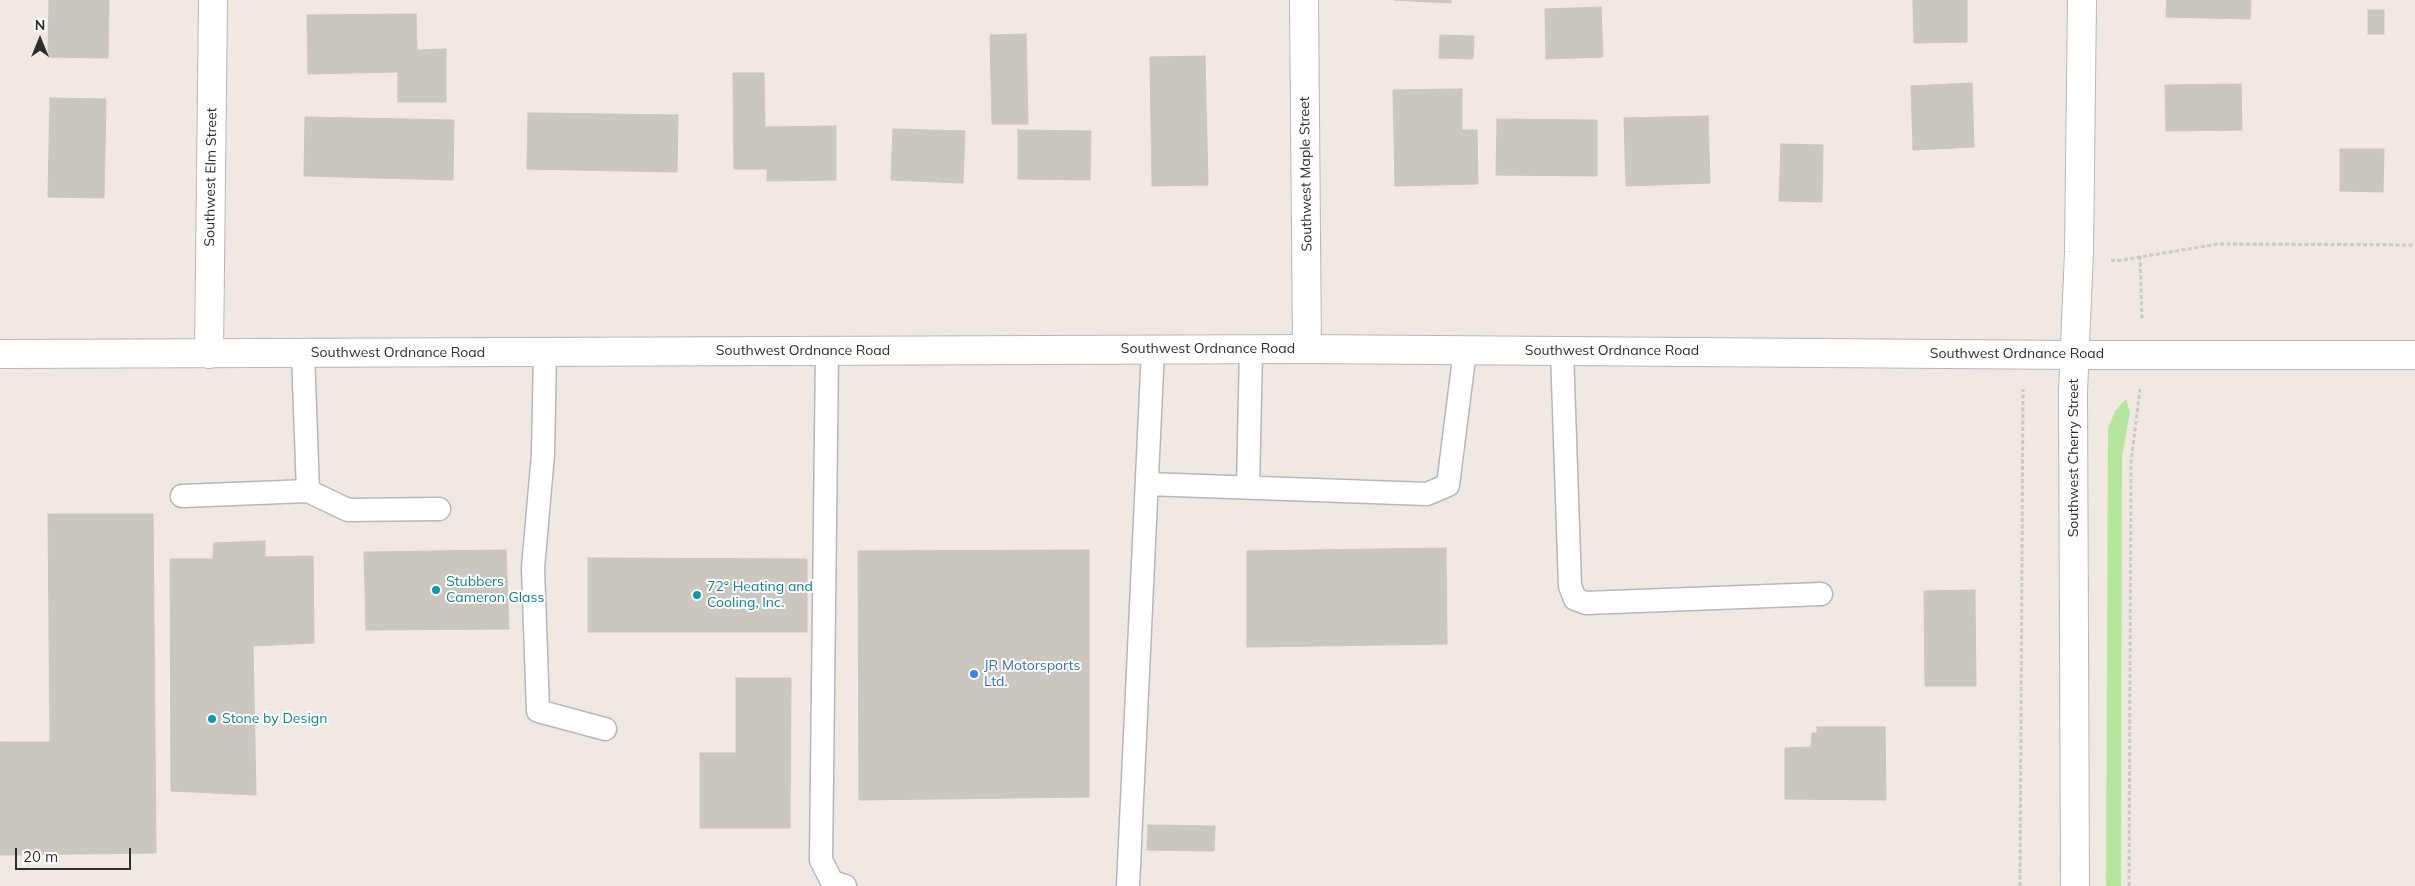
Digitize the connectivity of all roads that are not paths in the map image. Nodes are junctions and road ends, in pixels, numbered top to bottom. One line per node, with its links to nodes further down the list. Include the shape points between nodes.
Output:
1 (213, 0): 12 (street, Southwest Elm Street)
2 (1304, 0): 6 (street, Southwest Maple Street)
3 (2082, 0): 14 (street, Southwest Cherry Street)
4 (1154, 349): 5 (street, Southwest Ordnance Road); 9 (street, Southwest Ordnance Road); 16 (lane)
5 (1250, 349): 6 (street, Southwest Ordnance Road); 17 (lane)
6 (1307, 349): 7 (street, Southwest Ordnance Road)
7 (1465, 350): 8 (street, Southwest Ordnance Road); 17 (lane, via 1448,485 1427,494)
8 (1562, 350): 14 (street, Southwest Ordnance Road); 21 (lane, via 1570,586 1575,599 1586,603)
9 (826, 351): 10 (street, Southwest Ordnance Road); 23 (lane, via 821,860)
10 (544, 352): 13 (street, Southwest Ordnance Road); 22 (lane, via 543,454 533,568 538,711)
11 (0, 354): 12 (street, Southwest Ordnance Road)
12 (209, 354): 13 (street, Southwest Ordnance Road)
13 (303, 354): 18 (lane)
14 (2075, 355): 15 (street, Southwest Ordnance Road); 25 (street, Southwest Cherry Street)
15 (2415, 355)
16 (1147, 484): 17 (lane); 24 (lane)
17 (1248, 487)
18 (308, 491): 19 (lane); 20 (lane, via 348,510)
19 (182, 496)
20 (439, 509)
21 (1821, 594)
22 (605, 729)
23 (836, 885)
24 (1128, 886)
25 (2075, 886)

